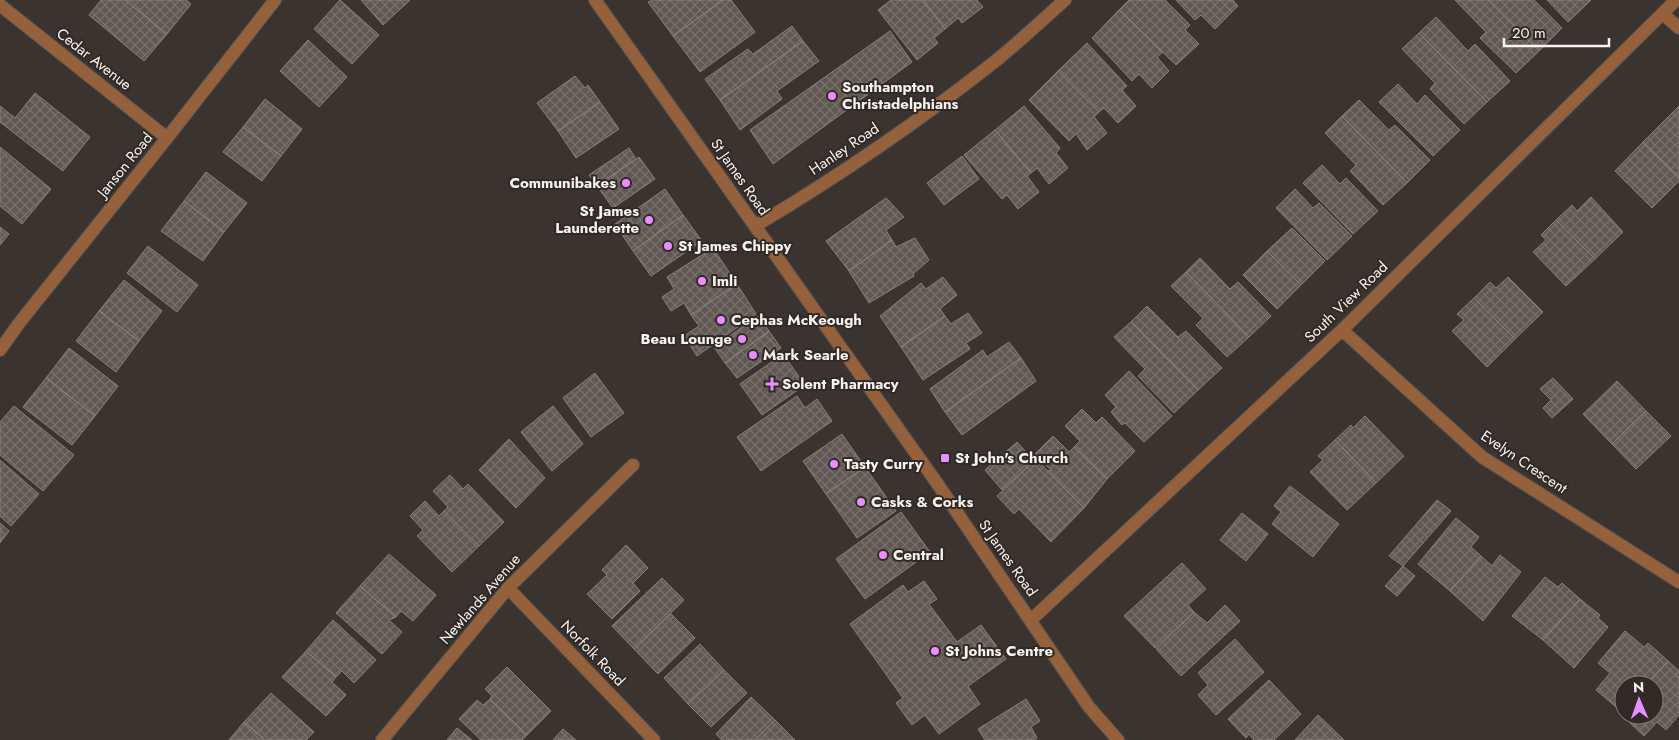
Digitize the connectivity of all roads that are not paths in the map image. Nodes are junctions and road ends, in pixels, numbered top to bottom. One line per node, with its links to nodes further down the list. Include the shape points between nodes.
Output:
1 (275, 0): 8 (street, Janson Road)
2 (596, 0): 9 (street, St James Road)
3 (1065, 0): 9 (street, Hanley Road, via 994,62 887,141)
4 (1676, 0): 6 (street, South View Road)
5 (0, 5): 8 (street, Cedar Avenue)
6 (1663, 14): 7 (street); 10 (street, South View Road)
7 (1679, 28)
8 (168, 138): 11 (street, Janson Road)
9 (755, 226): 15 (street, St James Road)
10 (1342, 330): 13 (street, Evelyn Crescent, via 1482,457); 15 (street, South View Road)
11 (0, 350)
12 (633, 466): 14 (street, Newlands Avenue)
13 (1679, 582)
14 (508, 588): 16 (street, Newlands Avenue); 17 (street, Norfolk Road)
15 (1031, 620): 18 (street, St James Road, via 1090,707)
16 (382, 740)
17 (654, 740)
18 (1118, 740)

